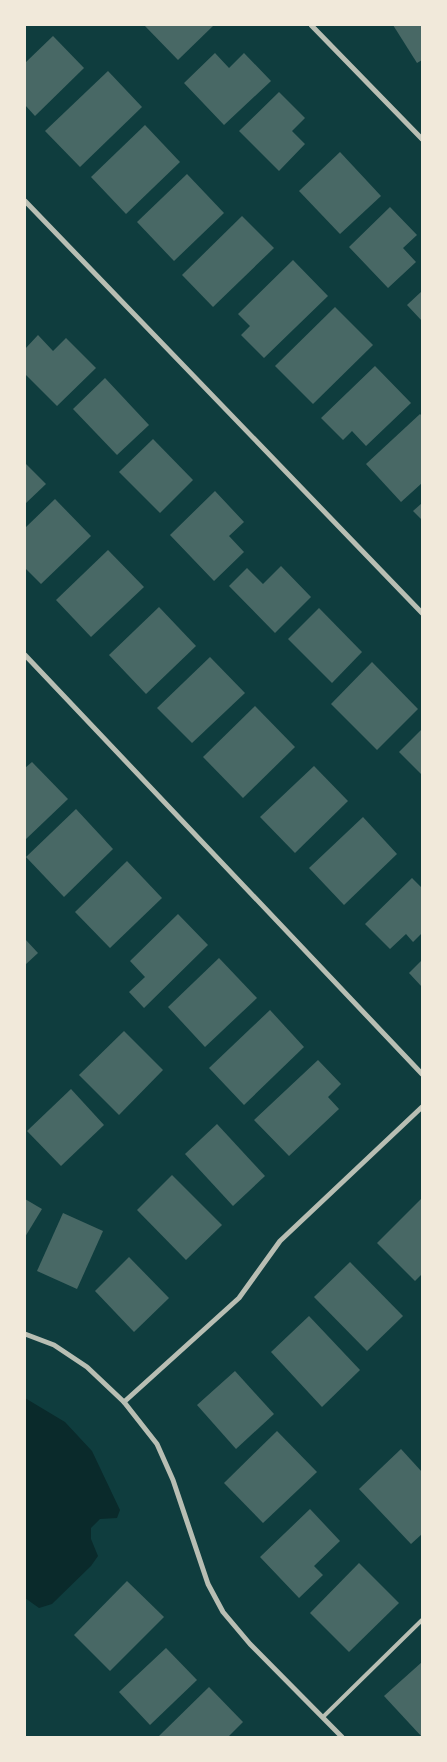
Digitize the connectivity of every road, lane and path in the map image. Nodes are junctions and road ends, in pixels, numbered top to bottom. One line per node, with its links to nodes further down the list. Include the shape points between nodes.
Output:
1 (311, 25): 2 (street)
2 (422, 139)
3 (25, 201): 4 (street)
4 (422, 613)
5 (25, 656): 6 (street)
6 (422, 1074)
7 (422, 1107): 9 (street, via 280,1241 238,1298)
8 (25, 1334): 9 (street, via 54,1345 87,1367)
9 (124, 1402): 11 (street, via 157,1444 173,1480 208,1584 223,1612 250,1644)
10 (422, 1620): 11 (lane)
11 (323, 1717): 12 (street)
12 (342, 1737)

